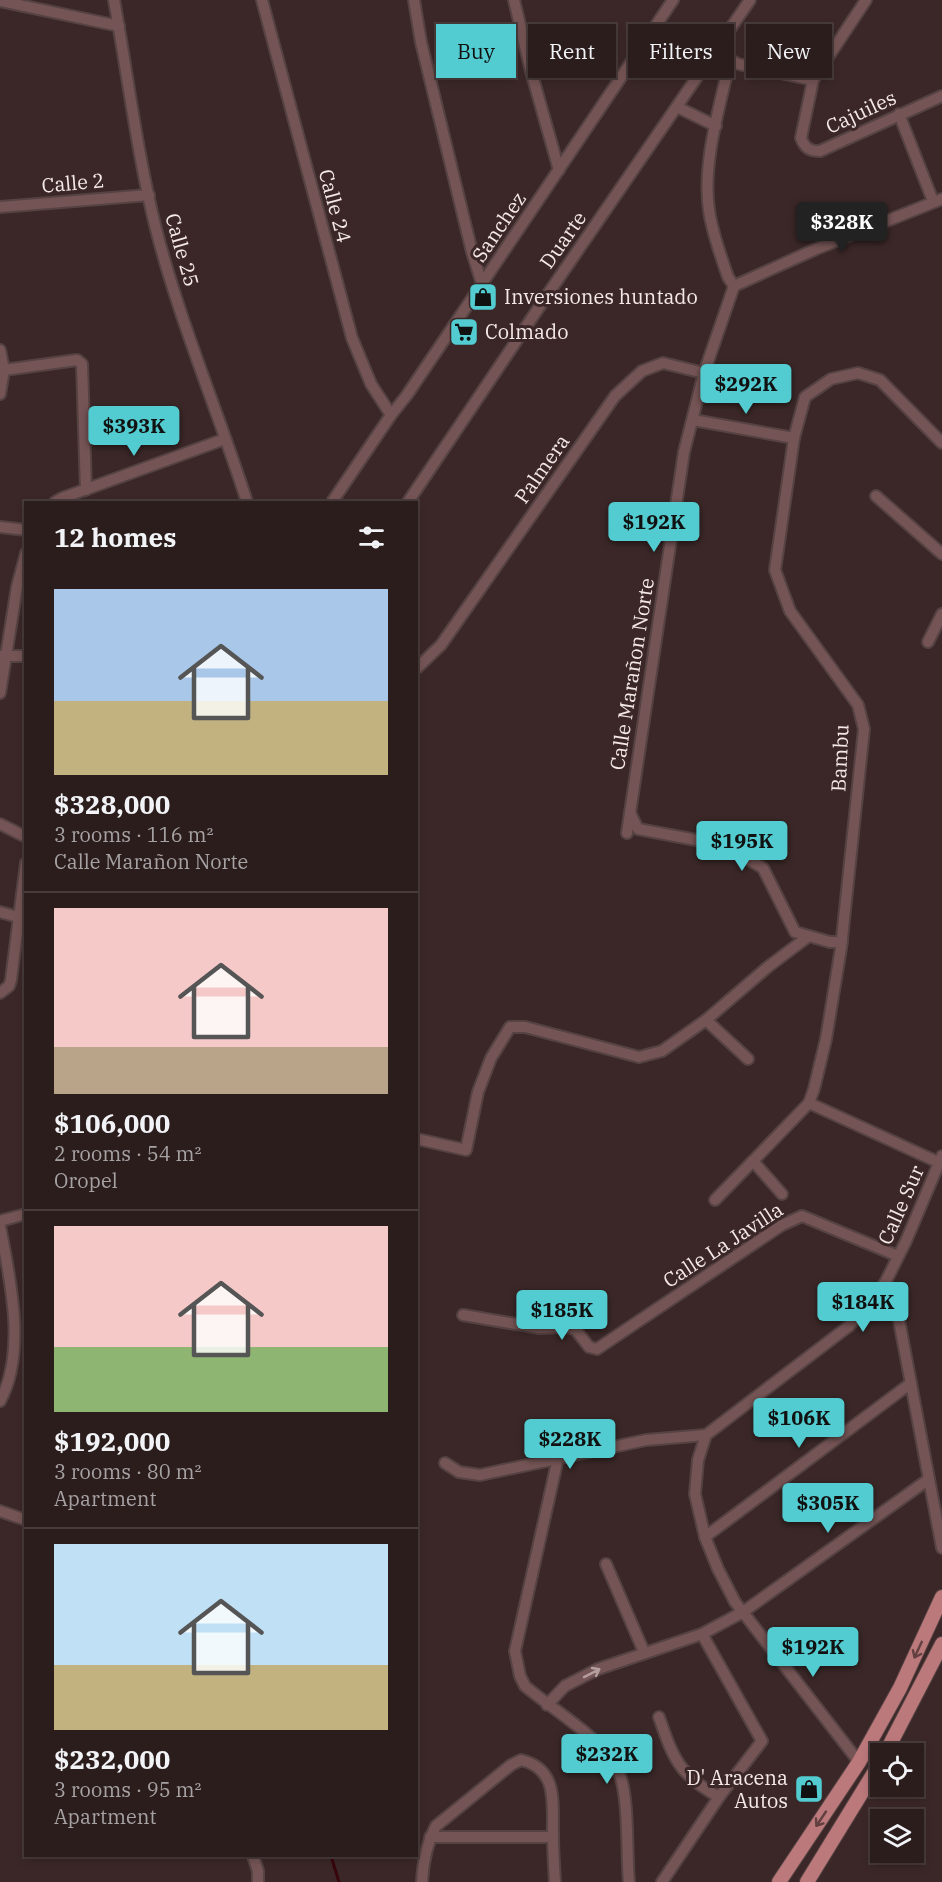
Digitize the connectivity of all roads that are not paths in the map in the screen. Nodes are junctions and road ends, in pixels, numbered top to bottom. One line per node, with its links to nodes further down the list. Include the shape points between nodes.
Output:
1 (114, 0): 10 (street, Calle 25)
2 (262, 0): 29 (street, Calle 24, via 352,338 371,384)
3 (414, 0): 23 (street)
4 (514, 0): 19 (street)
5 (673, 0): 19 (street, Sanchez)
6 (750, 0): 9 (street, Duarte)
7 (866, 0): 14 (street)
8 (0, 1): 10 (street)
9 (734, 25)
10 (119, 26): 20 (street, Calle 25)
11 (734, 62): 14 (street)
12 (698, 78): 16 (street, Duarte)
13 (726, 78): 18 (street)
14 (813, 81): 17 (street, Cajuiles, via 801,138 811,151 820,151)
15 (942, 96): 17 (street, Cajuiles)
16 (677, 106): 18 (street); 39 (street, Duarte)
17 (899, 114): 21 (street)
18 (716, 126): 24 (street, via 708,178 709,211)
19 (559, 170): 23 (street, Sanchez)
20 (149, 195): 22 (street, Calle 2); 32 (street, Calle 25, via 193,349)
21 (938, 200): 24 (street)
22 (0, 207)
23 (482, 284): 29 (street, Sanchez)
24 (734, 286): 27 (street, Calle Marañon Norte)
25 (0, 350): 26 (street)
26 (4, 370): 28 (street); 34 (street, via 77,360 82,364)
27 (704, 373): 30 (street, Calle Marañon Norte); 48 (street, Palmera, via 663,363 642,371 615,396 441,645)
28 (0, 394)
29 (391, 415): 38 (street, Sanchez)
30 (693, 420): 31 (street); 50 (street, Calle Marañon Norte, via 684,452)
31 (794, 438): 33 (street, Bambu, via 805,397 831,379 858,373 880,380); 58 (street, Bambu, via 775,570 790,611 858,705 864,729)
32 (225, 439): 34 (street); 37 (street, Calle 25)
33 (942, 442)
34 (86, 490): 36 (street)
35 (876, 496): 42 (street)
36 (57, 501)
37 (248, 501)
38 (333, 501)
39 (409, 501)
40 (0, 527): 41 (street)
41 (24, 530)
42 (942, 554)
43 (24, 561): 46 (street)
44 (942, 614): 45 (street)
45 (928, 642)
46 (3, 656): 47 (street); 49 (street)
47 (24, 656)
48 (418, 667)
49 (0, 693)
50 (630, 813): 52 (street, Calle Marañon Norte); 57 (street, via 638,829 723,844 763,868 795,932)
51 (0, 824): 53 (street)
52 (627, 833)
53 (24, 836)
54 (24, 876): 56 (street)
55 (0, 912): 56 (street)
56 (18, 917): 59 (street, via 11,980)
57 (809, 936): 58 (street); 60 (street)
58 (842, 942): 62 (street, Bambu, via 826,1039)
59 (0, 993)
60 (706, 1020): 61 (street); 63 (street, via 662,1051 639,1057 525,1027 510,1027 491,1058 478,1092 466,1150)
61 (748, 1059)
62 (809, 1103): 64 (street); 65 (street)
63 (418, 1139)
64 (753, 1161): 66 (street); 67 (street)
65 (941, 1162): 71 (street, Calle Sur)
66 (782, 1194)
67 (716, 1200)
68 (24, 1215): 69 (street)
69 (0, 1221)
70 (0, 1226): 73 (street)
71 (898, 1257): 72 (street, Calle Sur); 74 (street, Calle La Javilla, via 802,1216 597,1349 589,1347 576,1330 568,1327 539,1328)
72 (885, 1283): 75 (street, via 895,1299); 77 (street, Calle Sur, via 849,1326)
73 (6, 1287): 76 (street, via 15,1347)
74 (463, 1315)
75 (911, 1383): 80 (street); 83 (street)
76 (0, 1401)
77 (706, 1436): 78 (street, via 646,1440); 83 (street, via 698,1460 695,1494)
78 (558, 1458): 79 (street, via 480,1475 459,1472); 91 (street, via 515,1651 525,1686)
79 (445, 1463)
80 (929, 1479): 84 (street); 87 (street)
81 (0, 1511): 82 (street)
82 (24, 1519)
83 (705, 1538): 87 (street)
84 (942, 1548)
85 (606, 1564): 90 (street)
86 (942, 1597): 94 (main road, one-way to 94, via 900,1688)
87 (743, 1612): 88 (street); 94 (street)
88 (702, 1634): 90 (street); 96 (street, via 762,1738)
89 (942, 1644): 93 (main road)
90 (644, 1652): 91 (street, one-way to 90, via 566,1686)
91 (547, 1705): 103 (street, via 595,1741 617,1769 625,1811)
92 (659, 1717): 96 (street, via 681,1767 697,1785)
93 (891, 1743)
94 (859, 1762): 105 (main road, one-way to 105)
95 (870, 1779): 106 (main road)
96 (719, 1797): 104 (street)
97 (430, 1837): 98 (street); 98 (street, via 446,1817 521,1760 536,1766 549,1783 553,1793); 101 (street)
98 (553, 1837): 102 (street)
99 (253, 1857): 100 (street)
100 (258, 1882)
101 (422, 1882)
102 (555, 1882)
103 (629, 1882)
104 (662, 1882)
105 (779, 1882)
106 (807, 1882)

